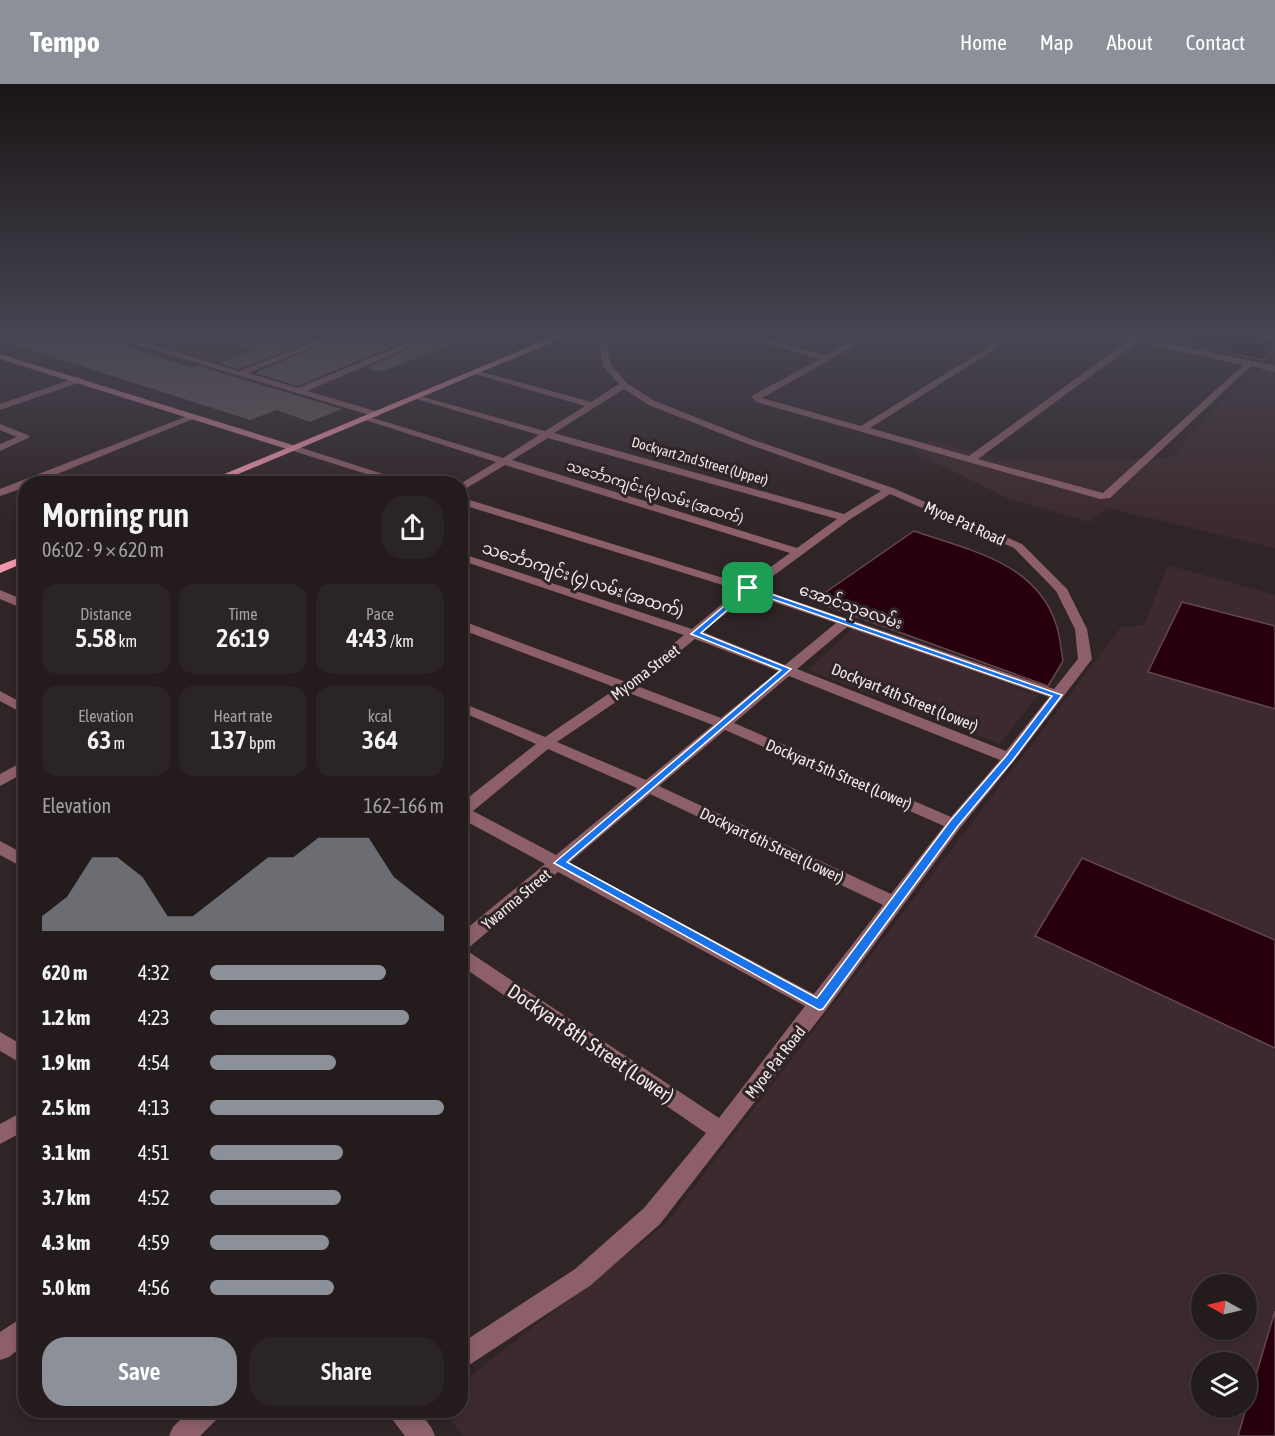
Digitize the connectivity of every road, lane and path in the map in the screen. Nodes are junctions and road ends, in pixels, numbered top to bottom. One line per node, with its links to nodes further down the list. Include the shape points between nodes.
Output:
1 (24, 398): 13 (street)
2 (134, 398): 15 (main road)
3 (322, 398): 14 (street)
4 (417, 398): 14 (main road); 19 (street, Dockyart 2nd Street (Upper))
5 (568, 398): 12 (street)
6 (604, 398): 12 (street)
7 (644, 398): 29 (street, Myoe Pat Road, via 748,441)
8 (757, 398): 18 (street)
9 (912, 398): 18 (street)
10 (1055, 398): 22 (street)
11 (1212, 398): 22 (street, via 1106,496)
12 (593, 405): 19 (street)
13 (0, 406)
14 (376, 414): 16 (main road)
15 (193, 417): 21 (main road); 24 (street)
16 (364, 418): 21 (main road); 23 (street, သင်္ဘောကျင်း (၃) လမ်း (အထက်))
17 (0, 427): 20 (street, via 25,437)
18 (862, 429): 22 (street)
19 (548, 434): 23 (street); 32 (street, Dockyart 2nd Street (Upper))
20 (0, 448)
21 (293, 448): 25 (main road); 26 (street)
22 (970, 460)
23 (504, 461): 27 (street); 33 (street, သင်္ဘောကျင်း (၃) လမ်း (အထက်))
24 (44, 476)
25 (224, 476)
26 (383, 476)
27 (468, 484)
28 (18, 486): 30 (street)
29 (889, 490): 32 (street, Myoma Street); 46 (street, Myoe Pat Road, via 1018,546 1061,589 1081,629 1084,660)
30 (0, 493)
31 (468, 502): 37 (street, အောင်သုခလမ်း)
32 (845, 518): 33 (street, Myoma Street)
33 (798, 552): 37 (street, Myoma Street)
34 (468, 559): 42 (street, သင်္ဘောကျင်း (၄) လမ်း (အထက်))
35 (18, 561): 36 (main road)
36 (0, 569)
37 (748, 588): 40 (street, အောင်သုခလမ်း); 42 (street, Myoma Street)
38 (0, 594): 39 (street)
39 (18, 602)
40 (846, 621): 43 (street, Ywarma Street); 46 (street, အောင်သုခလမ်း)
41 (468, 627): 44 (street, Dockyart 5th Street (Lower))
42 (695, 634): 43 (street, သင်္ဘောကျင်း (၄) လမ်း (အထက်)); 44 (street, Myoma Street)
43 (787, 669): 49 (street, Ywarma Street); 51 (street, Dockyart 4th Street (Lower))
44 (627, 688): 49 (street, Dockyart 5th Street (Lower)); 50 (street, Myoma Street)
45 (0, 695): 47 (street)
46 (1057, 695): 51 (street, Myoe Pat Road)
47 (18, 706)
48 (468, 709): 50 (street, Dockyart 6th Street (Lower))
49 (724, 724): 54 (street, Ywarma Street); 57 (street, Dockyart 5th Street (Lower))
50 (548, 742): 54 (street, Dockyart 6th Street (Lower)); 55 (street, Myoma Street)
51 (1009, 758): 57 (street, Myoe Pat Road)
52 (18, 770): 53 (street)
53 (0, 781)
54 (648, 787): 60 (street, Ywarma Street); 61 (street, Dockyart 6th Street (Lower))
55 (468, 806)
56 (468, 816): 60 (street)
57 (954, 824): 61 (street, Myoe Pat Road)
58 (0, 847): 59 (street)
59 (18, 858)
60 (560, 863): 62 (street, Ywarma Street); 64 (street)
61 (895, 903): 64 (street, Myoe Pat Road)
62 (468, 938)
63 (468, 961): 68 (street, Dockyart 8th Street (Lower))
64 (819, 1005): 68 (street, Myoe Pat Road)
65 (0, 1040): 66 (street)
66 (18, 1052)
67 (18, 1124): 69 (street)
68 (722, 1131): 72 (street, Myoe Pat Road, via 652,1216 583,1277)
69 (0, 1135)
70 (18, 1333): 71 (street)
71 (0, 1348)
72 (468, 1354)
73 (200, 1418): 75 (street)
74 (407, 1418): 76 (street)
75 (182, 1436)
76 (422, 1436)

